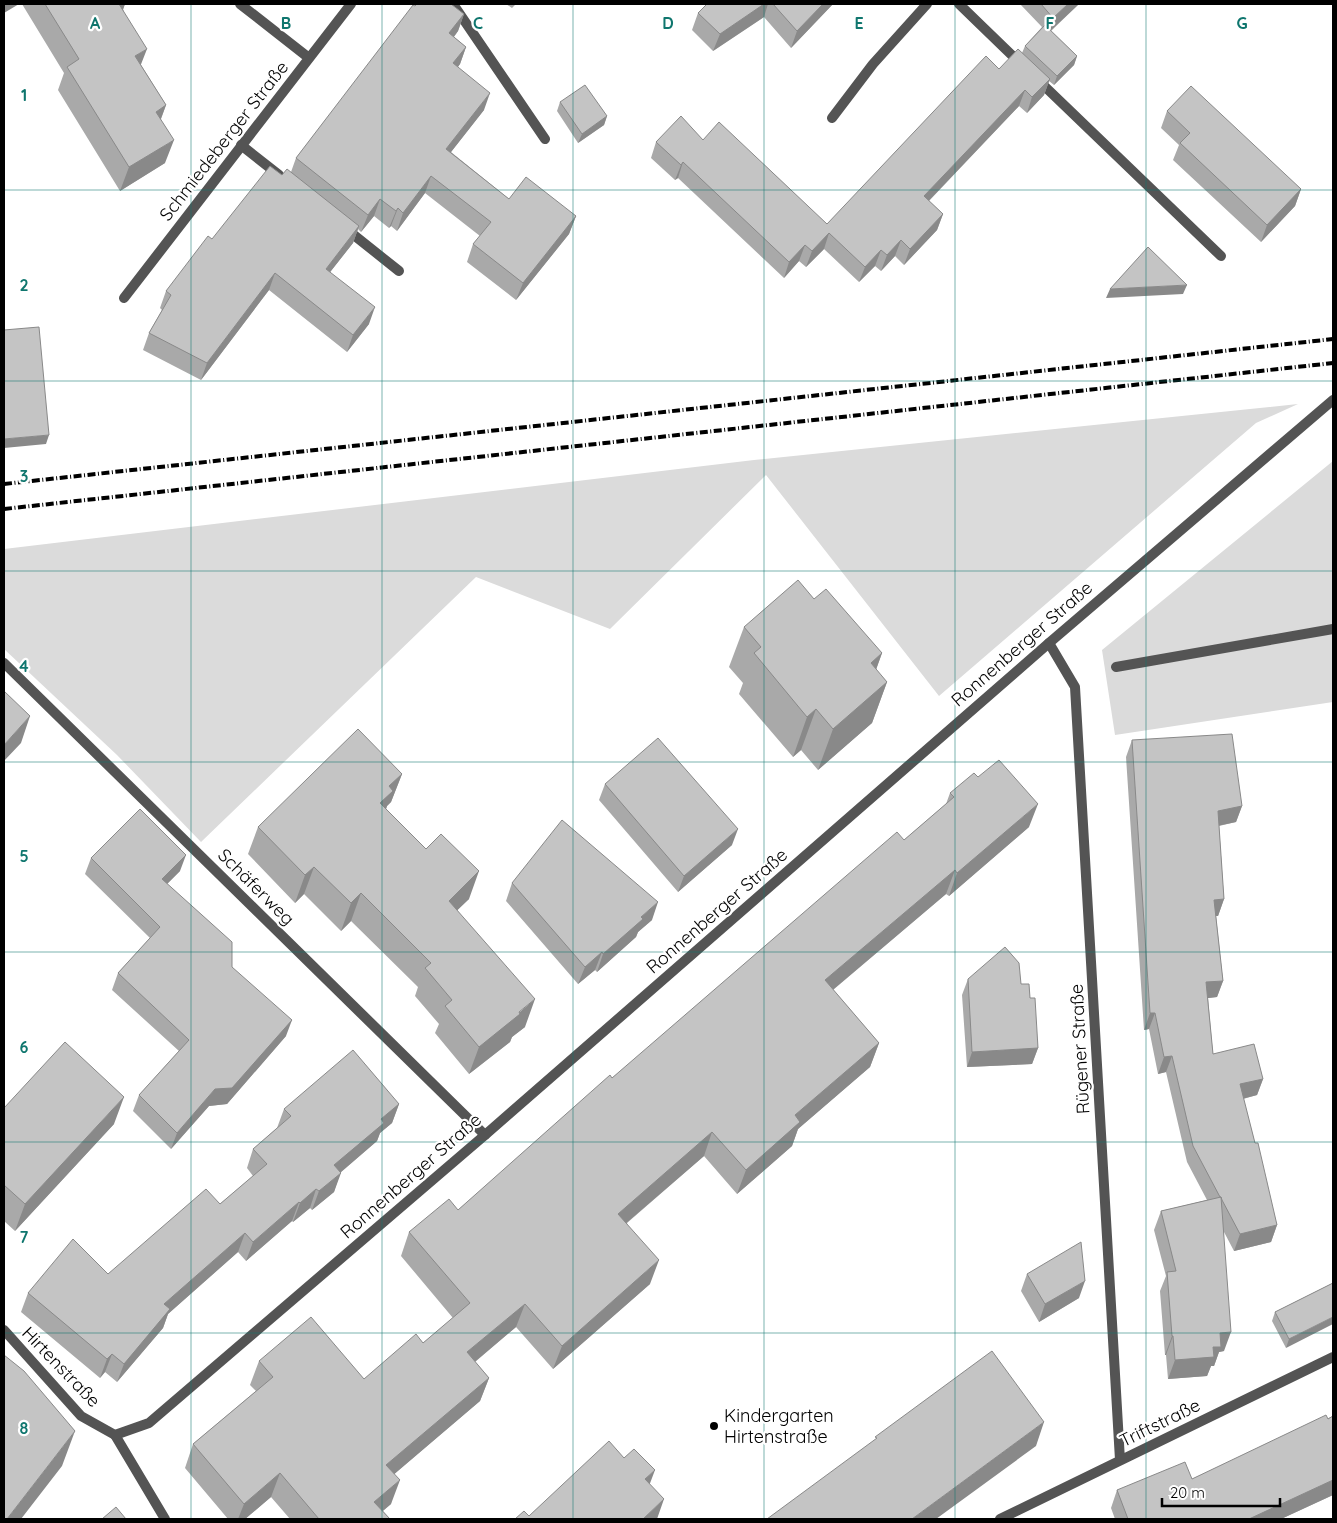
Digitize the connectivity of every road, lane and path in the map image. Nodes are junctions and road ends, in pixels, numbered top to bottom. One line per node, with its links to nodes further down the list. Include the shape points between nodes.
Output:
1 (240, 4): 6 (street)
2 (351, 4): 6 (street, Schmiedeberger Straße)
3 (453, 4): 8 (street)
4 (927, 4): 7 (street, via 873,64)
5 (959, 4): 12 (street)
6 (309, 58): 9 (street, Schmiedeberger Straße)
7 (832, 118)
8 (545, 139)
9 (241, 145): 10 (street); 14 (street, Schmiedeberger Straße)
10 (286, 181)
11 (338, 223): 13 (street)
12 (1221, 256)
13 (399, 271)
14 (124, 298)
15 (1333, 400): 17 (street, Ronnenberger Straße)
16 (1333, 629): 19 (street)
17 (1049, 643): 20 (street, Ronnenberger Straße); 24 (street, Rügener Straße, via 1076,688)
18 (4, 663): 20 (street, Schäferweg)
19 (1116, 667)
20 (485, 1135): 23 (street, Ronnenberger Straße, via 164,1412 149,1423)
21 (4, 1330): 23 (street, Hirtenstraße, via 81,1416)
22 (1333, 1357): 24 (street, Triftstraße)
23 (115, 1435): 25 (street)
24 (1120, 1460): 26 (street, Triftstraße)
25 (165, 1519)
26 (1000, 1519)

